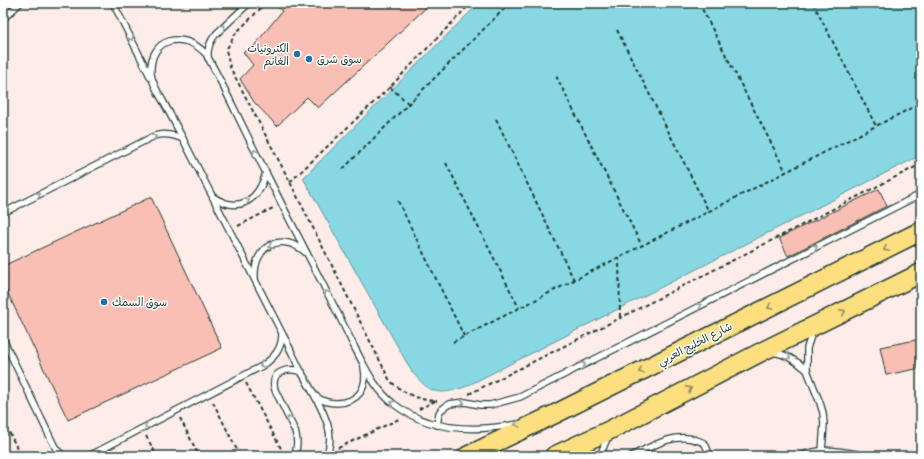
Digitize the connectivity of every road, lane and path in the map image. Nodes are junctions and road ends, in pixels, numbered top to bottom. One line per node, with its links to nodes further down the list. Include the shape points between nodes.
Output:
1 (20, 3): 9 (lane)
2 (113, 3): 13 (lane, one-way to 13)
3 (249, 3): 11 (lane, one-way to 3, via 212,38)
4 (266, 3): 25 (path, via 236,33 226,50 230,67)
5 (471, 3): 14 (path)
6 (510, 3): 16 (path)
7 (699, 3): 24 (path)
8 (813, 3): 18 (path)
9 (3, 19)
10 (617, 30): 32 (path)
11 (208, 58): 13 (lane, via 202,50 189,42 166,42 153,56); 23 (lane, one-way to 11)
12 (556, 76): 35 (path)
13 (152, 80): 19 (lane)
14 (390, 87): 16 (path); 25 (path)
15 (921, 103): 18 (path)
16 (409, 104): 22 (path)
17 (496, 119): 39 (path)
18 (876, 126): 24 (path)
19 (183, 139): 28 (lane); 31 (lane, one-way to 19, via 154,136 165,134)
20 (446, 162): 41 (path)
21 (921, 164): 42 (path)
22 (343, 169)
23 (266, 172): 28 (lane, one-way to 23, via 230,204 247,202 259,191); 30 (lane)
24 (786, 172): 32 (path)
25 (290, 182): 27 (path)
26 (921, 194): 60 (lane, one-way to 26, via 439,413 449,404 465,402 490,405 520,397)
27 (297, 196): 30 (path); 57 (path, via 390,380 400,390 412,396 438,401)
28 (213, 197): 33 (lane)
29 (398, 201): 45 (path)
30 (282, 204): 33 (path); 36 (lane)
31 (3, 212)
32 (709, 212): 35 (path)
33 (230, 231): 40 (lane)
34 (921, 231): 58 (main road, شارع الخليج العربي, one-way to 58)
35 (642, 246): 37 (path)
36 (306, 253): 40 (lane, one-way to 40, via 290,244 269,246 261,253 256,264); 49 (lane, one-way to 36)
37 (619, 257): 39 (path); 42 (path)
38 (921, 273): 43 (main road, one-way to 38)
39 (574, 280): 41 (path)
40 (256, 281): 44 (lane)
41 (519, 308): 45 (path)
42 (620, 318): 55 (path)
43 (816, 325): 48 (main road); 50 (lane, via 808,343)
44 (282, 334): 51 (lane); 52 (lane, one-way to 52, via 279,349 271,359)
45 (464, 336): 47 (path)
46 (3, 339): 67 (lane, via 55,447)
47 (454, 342)
48 (765, 350): 50 (lane, one-way to 50, via 789,357); 62 (main road, one-way to 48)
49 (362, 362): 54 (lane, via 365,382 362,391 355,398 347,402 334,403 321,400); 57 (lane, one-way to 49, via 382,393)
50 (807, 370): 64 (lane, via 823,413)
51 (302, 372): 54 (lane); 74 (lane, one-way to 51, via 295,431 275,390 274,380 284,371)
52 (242, 376): 53 (lane); 73 (path)
53 (209, 394): 56 (lane); 72 (path)
54 (315, 395): 65 (lane, via 328,426 330,439)
55 (466, 395)
56 (176, 410): 61 (lane, one-way to 61); 71 (path)
57 (409, 414): 60 (lane); 65 (path)
58 (555, 414): 60 (lane, one-way to 60, via 496,427 462,428); 75 (main road, شارع الخليج العربي)
59 (3, 420): 66 (path)
60 (437, 425)
61 (142, 428): 63 (lane); 70 (path)
62 (611, 429): 76 (main road); 77 (lane)
63 (105, 448): 68 (lane); 69 (lane)
64 (822, 451): 80 (lane); 81 (lane, via 843,451)
65 (327, 454)
66 (21, 456)
67 (66, 456)
68 (89, 456)
69 (105, 456)
70 (157, 456)
71 (199, 456)
72 (240, 456)
73 (285, 456)
74 (294, 456)
75 (467, 456)
76 (554, 456)
77 (600, 456)
78 (631, 456): 79 (lane, via 669,439 685,437 705,444)
79 (710, 456)
80 (800, 456)
81 (868, 456)

